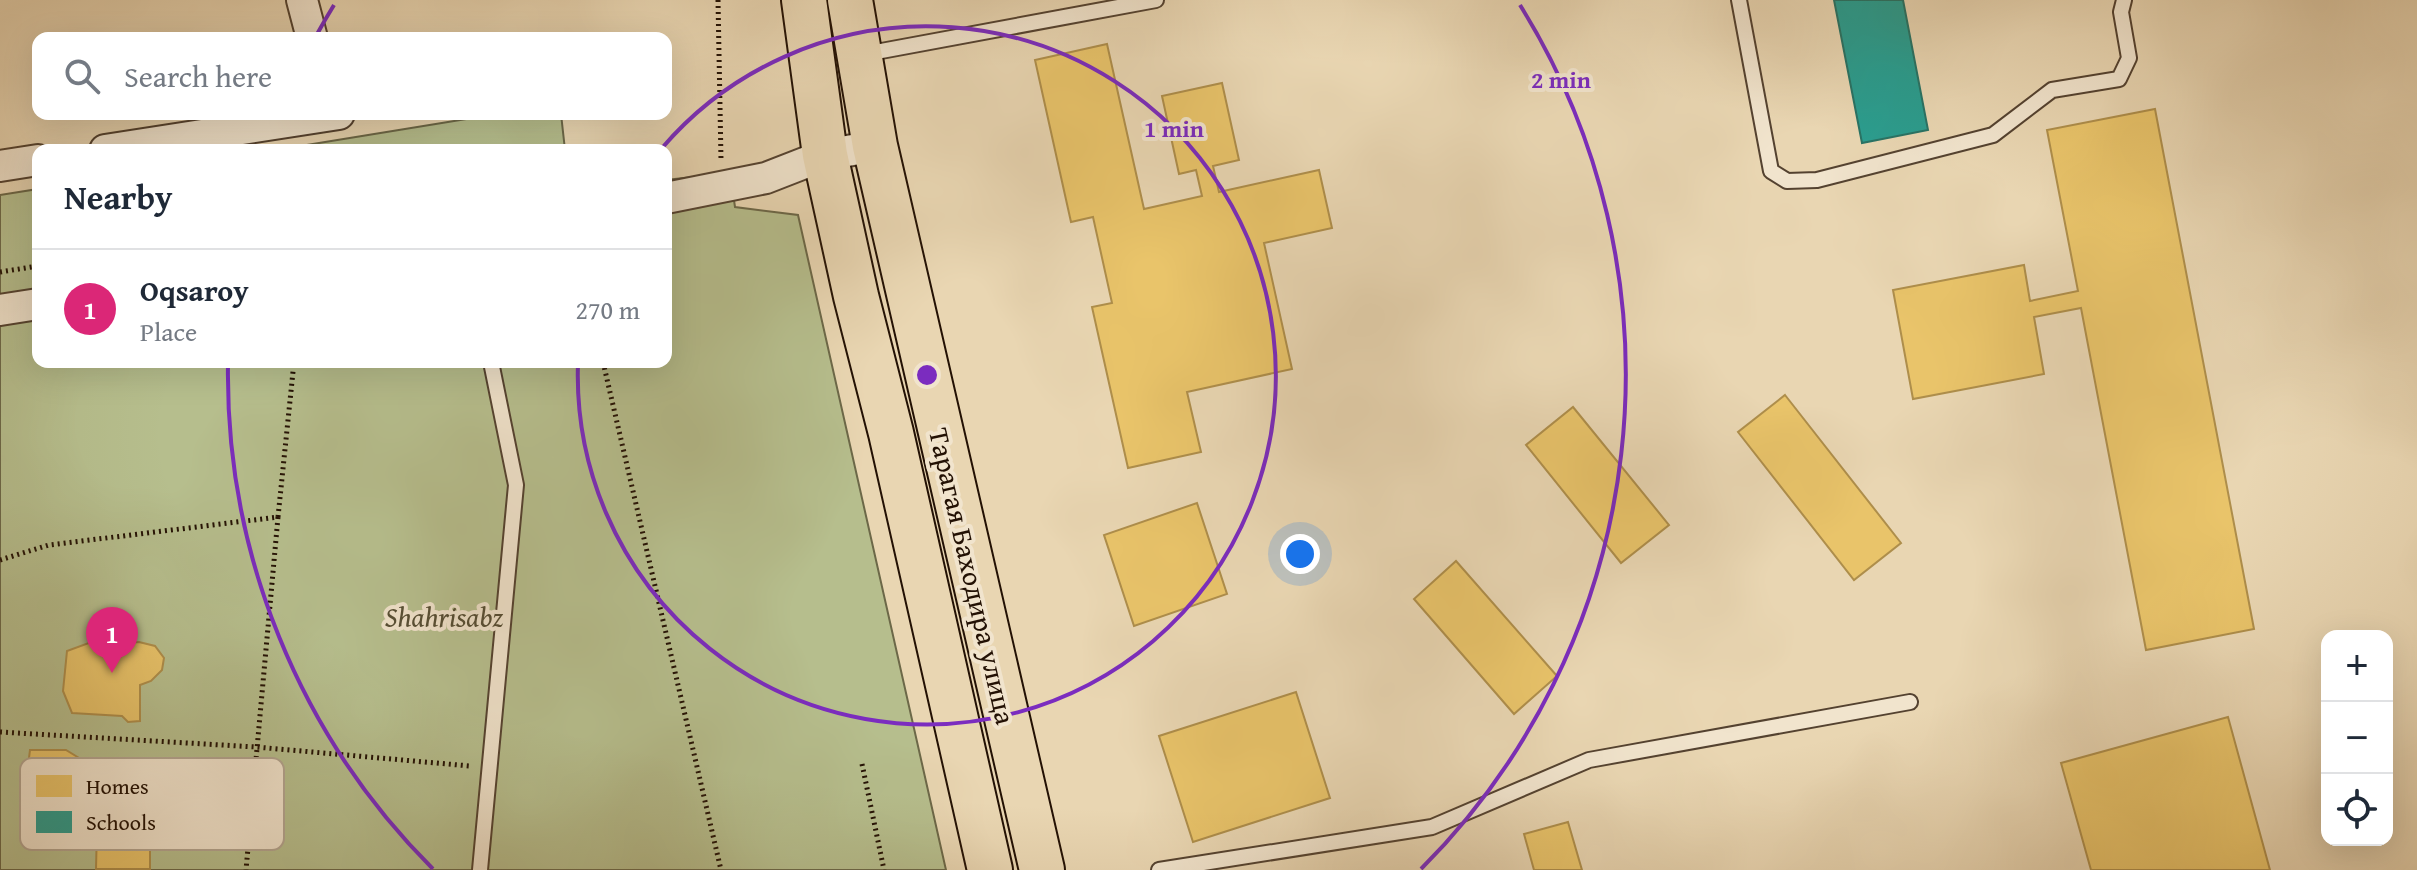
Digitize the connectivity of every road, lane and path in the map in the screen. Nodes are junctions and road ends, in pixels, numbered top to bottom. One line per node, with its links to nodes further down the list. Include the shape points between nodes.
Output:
1 (302, 0): 8 (street)
2 (718, 0): 16 (path)
3 (804, 0): 13 (main road, Тарагая Баходира улица)
4 (850, 0): 9 (main road, Тарагая Баходира улица)
5 (1156, 0): 9 (lane)
6 (1739, 0): 7 (lane, via 1771,171 1787,181 1817,180 1993,135 2052,90 2119,79 2129,58 2121,12)
7 (2124, 0)
8 (310, 32)
9 (858, 56): 12 (main road, Тарагая Баходира улица)
10 (298, 120): 11 (street)
11 (144, 144)
12 (875, 146): 13 (street); 39 (main road, Тарагая Баходира улица)
13 (825, 155): 16 (street); 38 (main road, Тарагая Баходира улица)
14 (32, 161): 15 (street)
15 (0, 166)
16 (722, 189): 17 (street)
17 (672, 197)
18 (32, 267): 19 (path)
19 (0, 272)
20 (32, 305): 21 (street)
21 (0, 310)
22 (293, 368): 25 (path)
23 (492, 368): 32 (lane, via 516,485)
24 (604, 368): 36 (path)
25 (278, 517): 26 (path, via 49,545); 29 (path)
26 (0, 560)
27 (1910, 702): 40 (lane, via 1589,760 1432,827)
28 (0, 732): 29 (path)
29 (256, 747): 30 (path); 32 (path)
30 (255, 758)
31 (862, 764): 37 (path)
32 (490, 768): 35 (lane)
33 (248, 850): 34 (path)
34 (246, 870)
35 (480, 870)
36 (721, 870)
37 (884, 870)
38 (990, 870)
39 (1042, 870)
40 (1159, 870)

